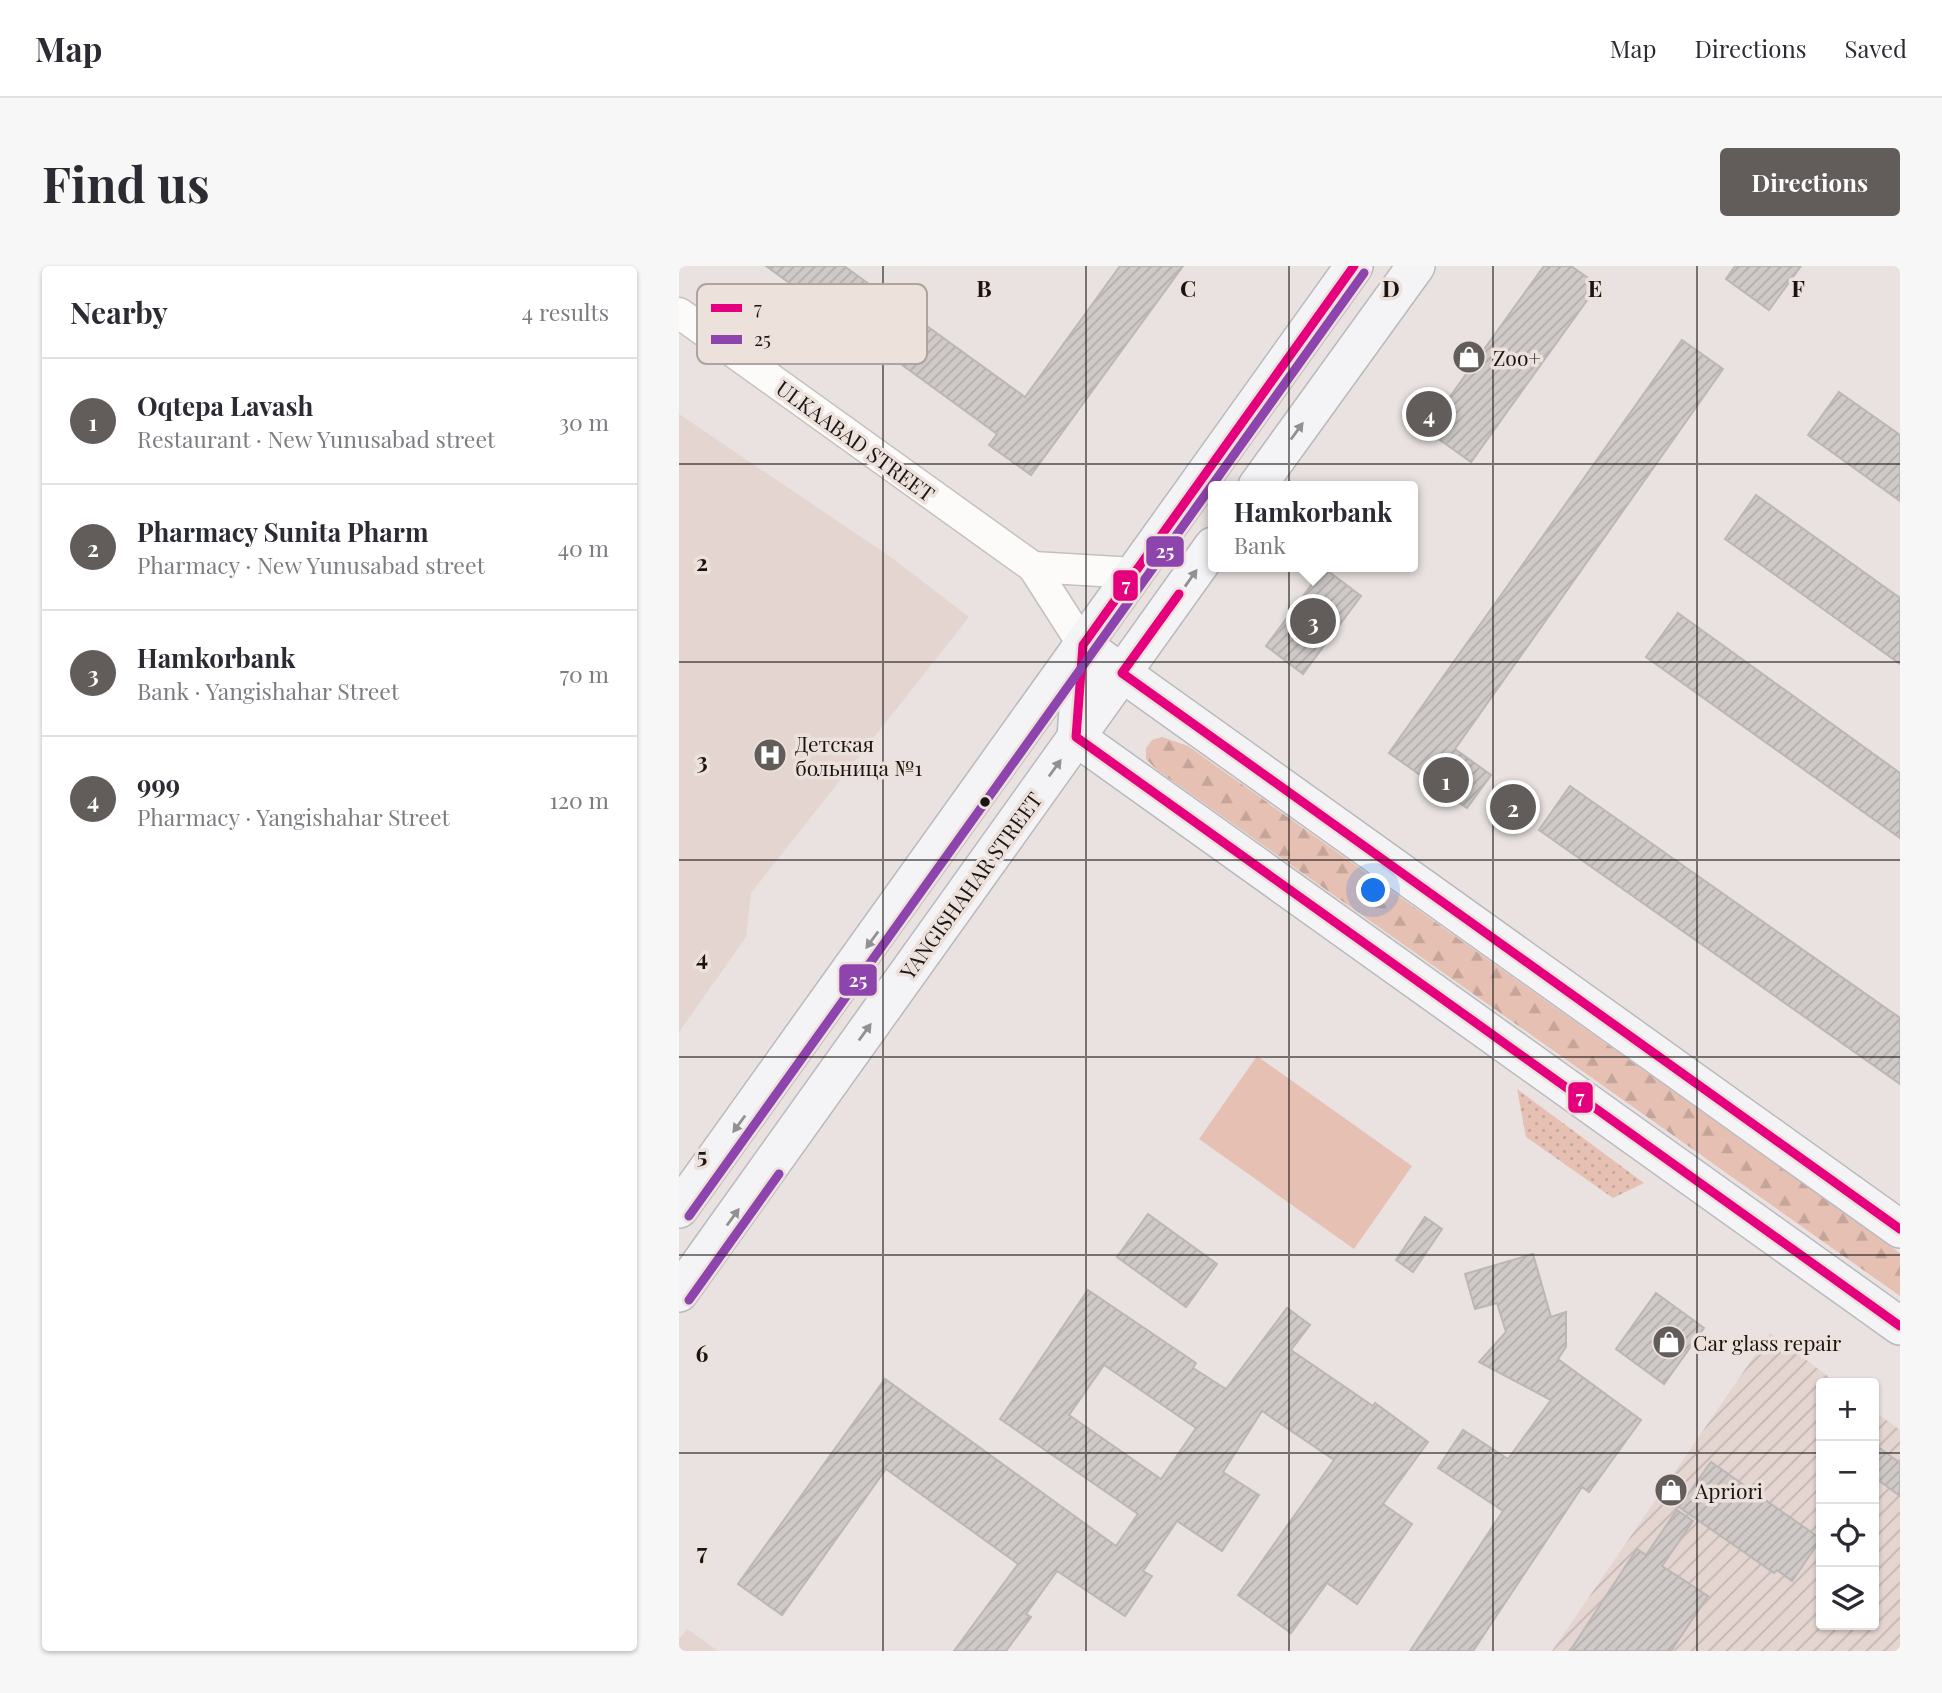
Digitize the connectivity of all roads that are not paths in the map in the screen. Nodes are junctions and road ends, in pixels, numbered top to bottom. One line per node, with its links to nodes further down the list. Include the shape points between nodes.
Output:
1 (1353, 266): 9 (main road)
2 (1416, 266): 6 (main road, one-way to 2)
3 (679, 313): 4 (street, ULKAABAD STREET)
4 (697, 326)
5 (750, 364): 8 (street, ULKAABAD STREET)
6 (1261, 481)
7 (1208, 554): 11 (main road, YANGISHAHAR STREET, one-way to 7)
8 (1033, 567): 9 (street); 10 (street, ULKAABAD STREET)
9 (1134, 573): 10 (main road)
10 (1083, 645): 11 (main road); 12 (main road); 13 (main road, one-way to 13)
11 (1122, 673): 12 (main road, YANGISHAHAR STREET); 14 (main road)
12 (1076, 737): 15 (main road, YANGISHAHAR STREET, one-way to 12); 16 (main road)
13 (679, 1209)
14 (1900, 1228)
15 (679, 1293)
16 (1900, 1325)

